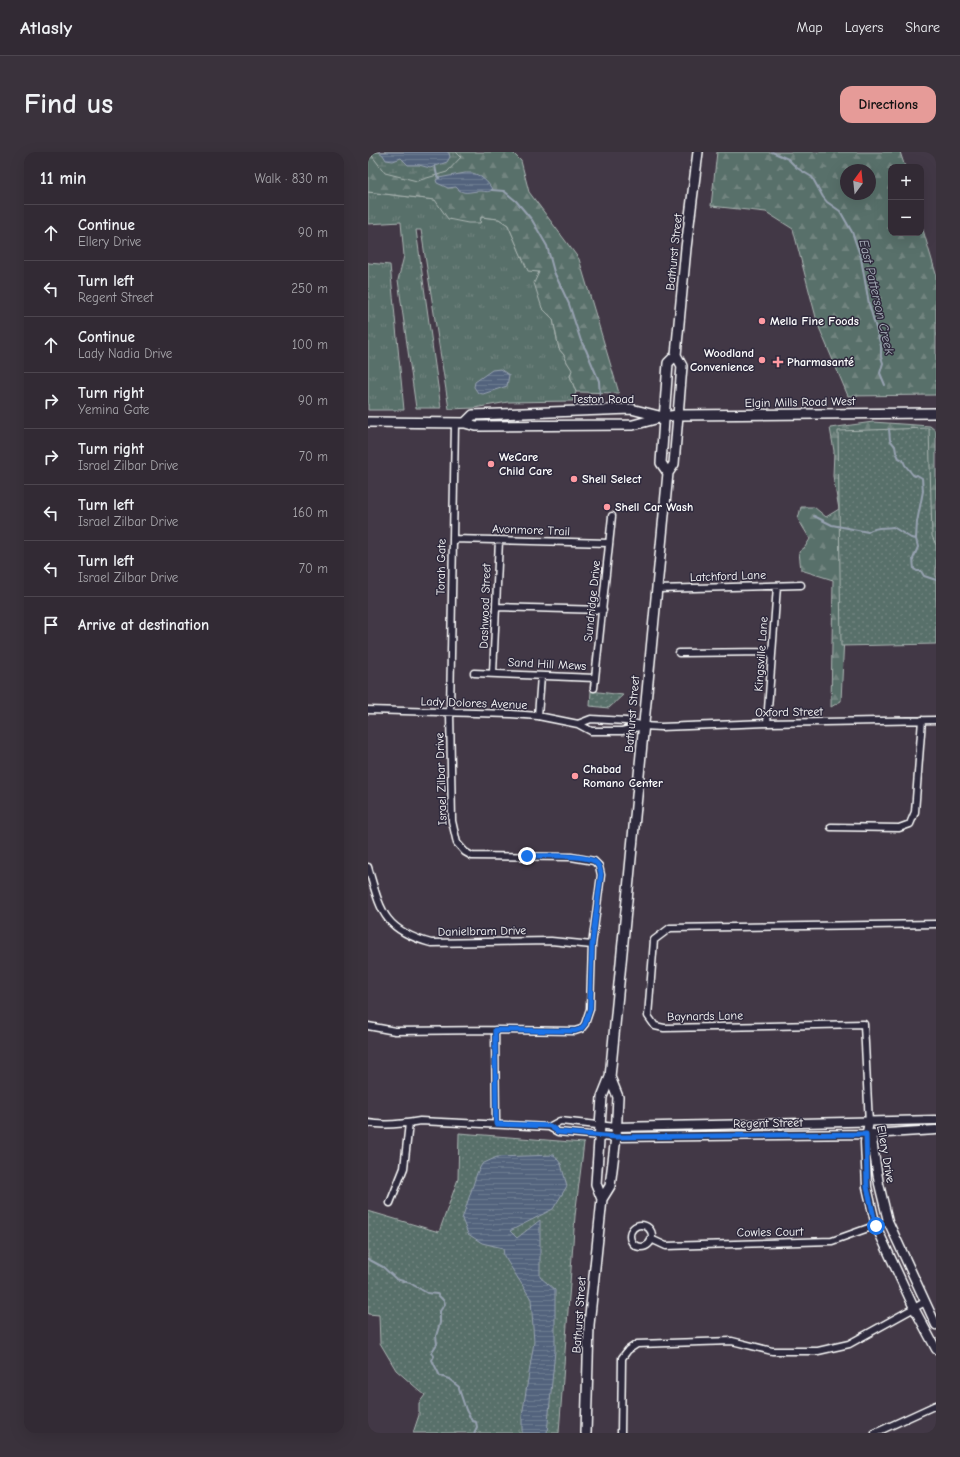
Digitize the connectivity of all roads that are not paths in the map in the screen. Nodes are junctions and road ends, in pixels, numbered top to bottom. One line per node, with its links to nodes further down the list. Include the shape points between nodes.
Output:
1 (698, 152): 2 (main road, Bathurst Street)
2 (676, 355): 4 (main road, Bathurst Street, via 682,366); 5 (main road, Bathurst Street, via 668,363)
3 (936, 413): 4 (main road, Elgin Mills Road West)
4 (678, 416): 5 (main road, Elgin Mills Road West); 9 (main road, Bathurst Street, via 674,464)
5 (663, 417): 7 (main road, Teston Road, via 633,426 476,426); 7 (main road, Teston Road, via 631,409 473,415); 9 (main road, Bathurst Street, via 661,463)
6 (368, 422): 8 (main road, Teston Road)
7 (465, 422): 8 (main road, Teston Road)
8 (455, 423): 11 (street, Torah Gate)
9 (668, 473): 16 (main road, Bathurst Street)
10 (612, 516): 13 (street, Sundridge Drive)
11 (453, 539): 12 (street, Avonmore Trail); 27 (street, Torah Gate)
12 (499, 540): 13 (street, Avonmore Trail); 17 (street, Dashwood Street)
13 (609, 544): 18 (street, Sundridge Drive)
14 (801, 585): 15 (street, Latchford Lane)
15 (777, 586): 16 (street, Latchford Lane); 19 (street, Kingsville Lane)
16 (657, 589): 33 (main road, Bathurst Street)
17 (496, 607): 18 (street); 22 (street, Dashwood Street)
18 (603, 610): 24 (street, Sundridge Drive)
19 (772, 652): 20 (street); 31 (street, Kingsville Lane)
20 (679, 653)
21 (474, 673): 22 (street, Sand Hill Mews)
22 (494, 673): 23 (street, Sand Hill Mews)
23 (541, 676): 24 (street, Sand Hill Mews); 28 (street)
24 (596, 678): 25 (street, Sundridge Drive)
25 (594, 688)
26 (368, 710): 27 (street, Lady Dolores Avenue)
27 (450, 712): 28 (street, Lady Dolores Avenue); 37 (street, Israel Zilbar Drive, via 452,821 457,843 472,856 571,856 594,861 599,866 601,874)
28 (538, 716): 32 (street, Lady Dolores Avenue)
29 (922, 720): 30 (street, Oxford Street); 31 (street, Oxford Street); 34 (street, via 914,812 910,824 899,828)
30 (936, 720)
31 (767, 723): 33 (street, Oxford Street)
32 (578, 724): 33 (street, Lady Dolores Avenue, via 591,719 626,720); 33 (street, Lady Dolores Avenue, via 591,731 622,731)
33 (643, 726): 40 (main road, Bathurst Street)
34 (831, 827)
35 (368, 867): 37 (street, Danielbram Drive, via 379,904 388,919 394,927 420,940 431,943 551,941)
36 (936, 924): 42 (street, Baynards Lane, via 670,928 654,940 648,1016 655,1026 664,1028 864,1024)
37 (592, 945): 39 (street, Israel Zilbar Drive, via 590,1009 581,1029)
38 (368, 1026): 39 (street, Israel Zilbar Drive, via 395,1031)
39 (495, 1030): 45 (street)
40 (610, 1077): 46 (main road, Bathurst Street, via 602,1097); 48 (main road, Bathurst Street, via 618,1097)
41 (936, 1120): 42 (street, Regent Street)
42 (869, 1122): 48 (street, Regent Street); 50 (street, Ellery Drive)
43 (368, 1123): 44 (street)
44 (409, 1123): 45 (street, via 420,1121); 54 (street, via 407,1156)
45 (496, 1124): 47 (street)
46 (600, 1125): 47 (street, via 560,1121); 48 (street); 51 (main road, Bathurst Street)
47 (550, 1126): 51 (street, via 558,1132)
48 (616, 1127): 52 (main road, Bathurst Street)
49 (936, 1130): 50 (street, Regent Street)
50 (869, 1134): 52 (street, Regent Street); 55 (street, Ellery Drive); 56 (street, Ellery Drive, via 867,1187)
51 (600, 1136): 52 (street, Regent Street); 53 (main road, Bathurst Street, via 596,1184)
52 (616, 1137): 53 (main road, Bathurst Street, via 610,1186)
53 (602, 1199): 63 (main road, Bathurst Street, via 589,1325)
54 (390, 1203)
55 (888, 1221): 56 (street, Cowles Court); 58 (street, Ellery Drive)
56 (876, 1226): 57 (street, Cowles Court, via 832,1241 666,1246); 59 (street, Ellery Drive)
57 (651, 1239)
58 (925, 1302): 59 (street); 60 (street, Ellery Drive)
59 (914, 1308): 61 (street, Ellery Drive); 64 (street, via 849,1344 818,1351 772,1351 732,1341 637,1344 622,1358)
60 (936, 1324)
61 (936, 1349)
62 (936, 1405): 65 (street)
63 (586, 1433)
64 (621, 1433)
65 (875, 1433)

